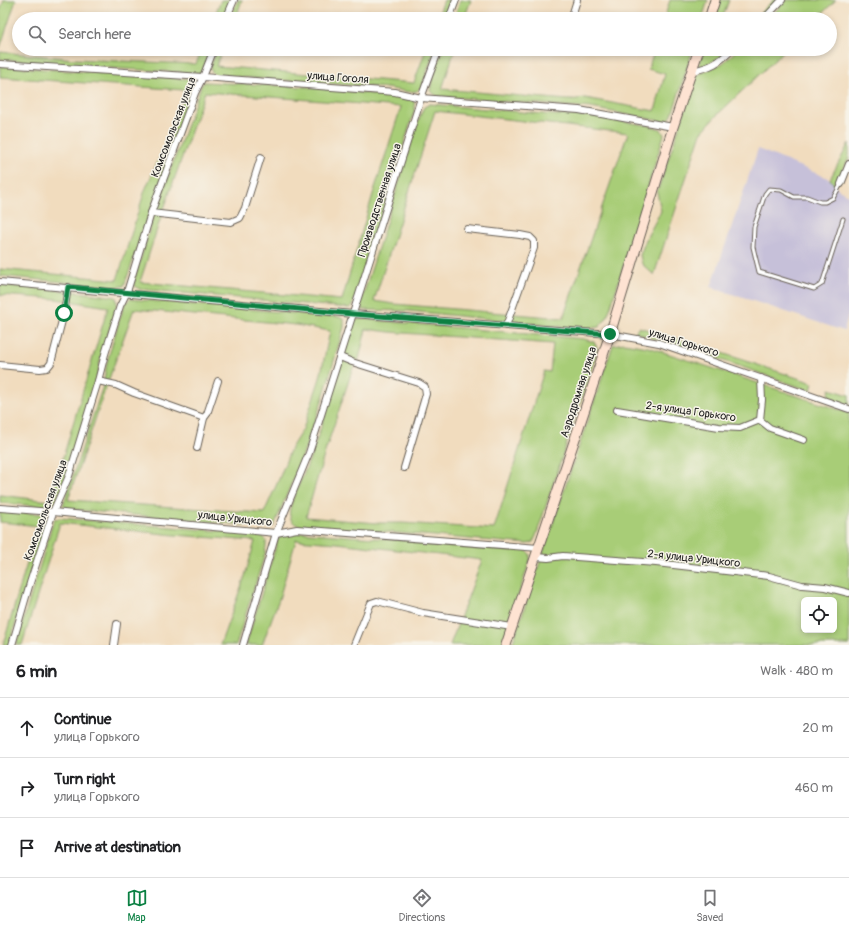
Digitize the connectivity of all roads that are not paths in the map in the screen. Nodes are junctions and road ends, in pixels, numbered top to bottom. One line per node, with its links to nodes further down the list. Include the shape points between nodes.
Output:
1 (234, 0): 6 (street)
2 (456, 0): 7 (street)
3 (577, 0): 8 (street)
4 (713, 0): 9 (street)
5 (782, 0): 10 (street)
6 (229, 12)
7 (452, 12)
8 (573, 12)
9 (710, 12)
10 (771, 12)
11 (211, 56): 17 (street, Комсомольская улица)
12 (436, 56): 18 (street, Производственная улица)
13 (697, 56): 16 (street, Аэродромная улица)
14 (725, 56): 16 (street, via 710,67)
15 (0, 64): 17 (street, улица Гоголя)
16 (692, 71): 19 (street, Аэродромная улица)
17 (203, 77): 18 (street, улица Гоголя, via 395,92); 23 (street, Комсомольская улица)
18 (421, 98): 19 (street, улица Гоголя, via 579,110); 29 (street, Производственная улица)
19 (673, 127): 31 (street, Аэродромная улица)
20 (261, 157): 23 (street, via 240,218 231,222)
21 (849, 164): 22 (street)
22 (841, 184): 24 (lane, via 833,198 825,202 794,197 781,190 770,189 765,194 754,227 753,247 759,272 814,289 822,284)
23 (151, 213): 28 (street, Комсомольская улица)
24 (843, 219)
25 (467, 229): 30 (street, via 520,234 530,237 534,242)
26 (0, 282): 27 (street, улица Горького)
27 (68, 287): 28 (street, улица Горького); 33 (street, via 64,313 51,363 47,368)
28 (127, 292): 29 (street, улица Горького); 36 (street, Комсомольская улица, via 104,354)
29 (353, 314): 30 (street, улица Горького); 32 (street, Производственная улица)
30 (506, 326): 31 (street, улица Горького)
31 (610, 334): 34 (street, улица Горького, via 659,343); 47 (street, Аэродромная улица)
32 (340, 357): 43 (street, via 425,387 426,394); 46 (street, Производственная улица, via 309,453)
33 (0, 365)
34 (761, 378): 37 (street, улица Горького); 40 (street)
35 (218, 380): 39 (street)
36 (98, 381): 39 (street, via 116,385); 45 (street, Комсомольская улица, via 69,476)
37 (849, 409)
38 (617, 410): 40 (street, 2-я улица Горького, via 719,427 740,428)
39 (204, 418): 42 (street)
40 (760, 420): 41 (street, via 770,428)
41 (804, 440)
42 (197, 448)
43 (404, 468)
44 (0, 508): 45 (street, улица Урицкого)
45 (54, 512): 46 (street, улица Урицкого); 52 (street, Комсомольская улица)
46 (276, 533): 47 (street, улица Урицкого, via 297,529); 54 (street, Производственная улица)
47 (539, 548): 48 (street, Аэродромная улица)
48 (536, 557): 49 (street, 2-я улица Урицкого, via 563,556 656,563 769,576 802,585); 51 (street, Аэродромная улица)
49 (849, 592)
50 (117, 624): 53 (street)
51 (512, 627): 55 (street, via 423,613 377,601 371,603); 56 (street, Аэродромная улица)
52 (12, 645)
53 (114, 645)
54 (242, 645)
55 (354, 645)
56 (506, 645)

